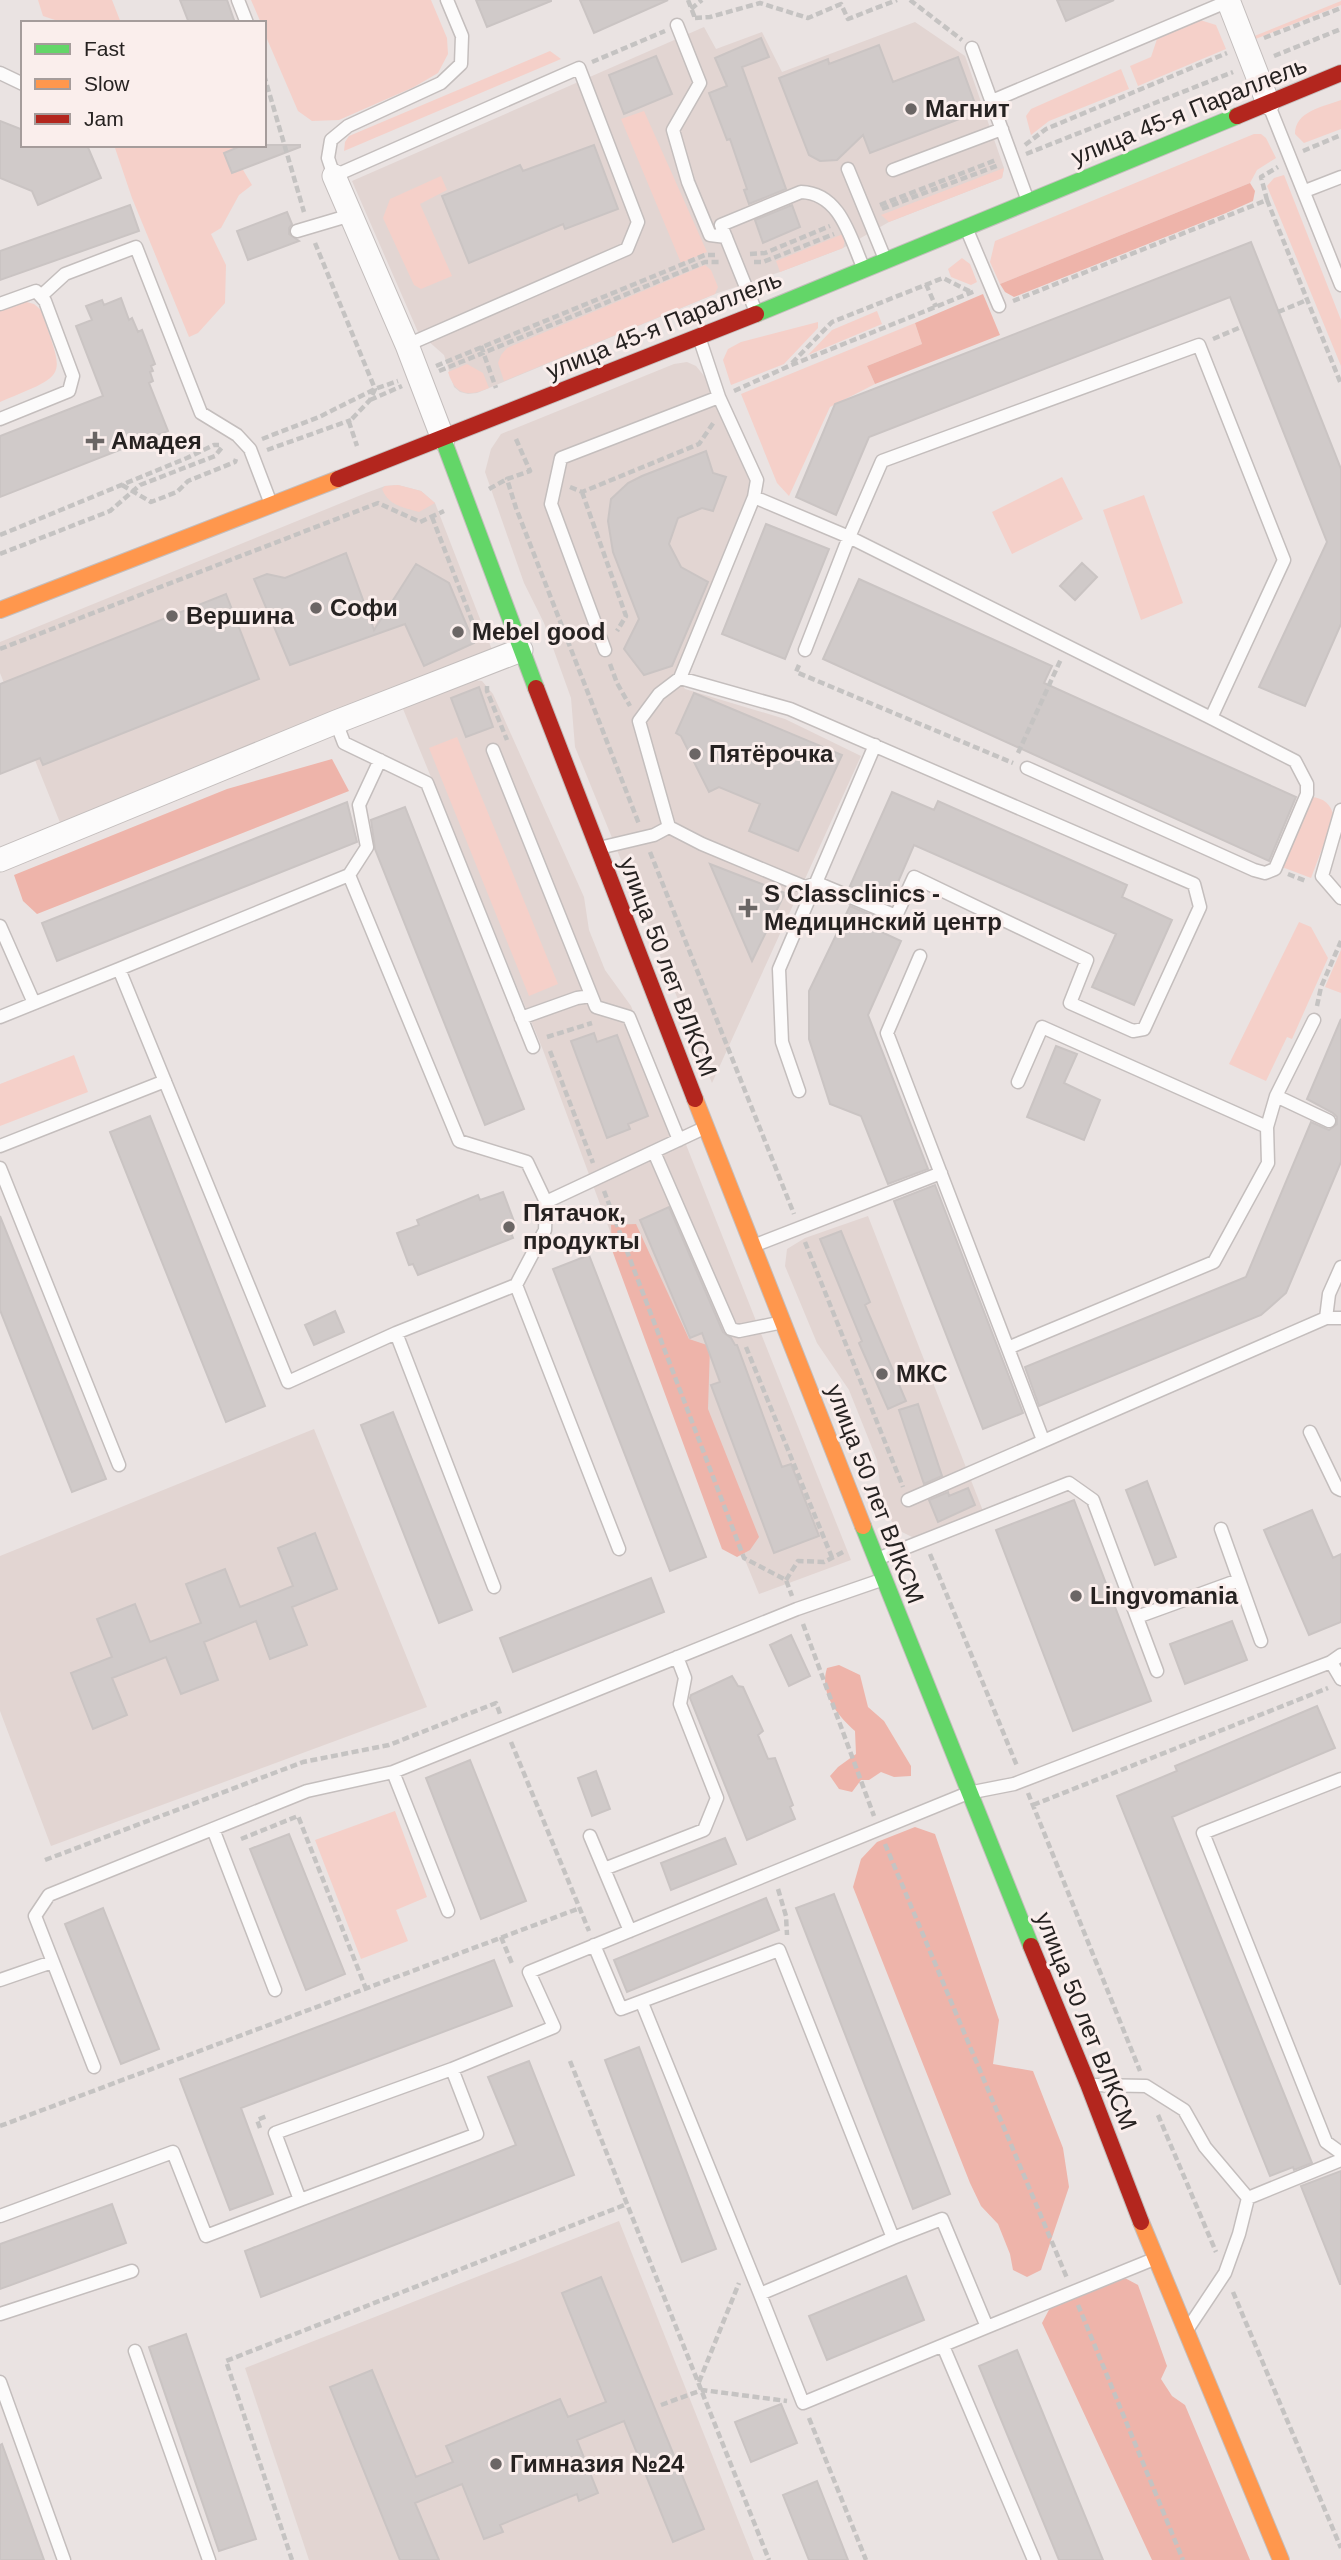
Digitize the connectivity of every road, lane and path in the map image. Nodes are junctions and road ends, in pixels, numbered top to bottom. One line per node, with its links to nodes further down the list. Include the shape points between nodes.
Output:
1 (238, 0): 11 (lane)
2 (447, 0): 28 (lane, via 462,36 461,64 441,83 348,126 331,140 328,158)
3 (688, 0): 9 (path)
4 (702, 0): 9 (path)
5 (897, 0): 10 (path, via 848,19 841,4 808,18 761,4)
6 (910, 0): 14 (path)
7 (1229, 0): 13 (street); 20 (lane)
8 (1341, 8): 13 (path)
9 (691, 9): 10 (path)
10 (695, 18): 12 (path)
11 (246, 21)
12 (677, 26): 15 (path); 38 (lane, via 700,83 673,130 710,234)
13 (1244, 46): 21 (street); 24 (path, via 1046,129)
14 (972, 48): 20 (lane)
15 (579, 68): 28 (lane); 55 (lane, via 638,222 627,249)
16 (0, 73): 18 (lane)
17 (1341, 73): 21 (street, улица 45-я Параллель)
18 (21, 83)
19 (266, 83): 37 (path)
20 (992, 101): 22 (lane)
21 (1268, 103): 25 (lane); 32 (street, улица 45-я Параллель)
22 (1002, 129): 24 (lane); 27 (lane)
23 (1341, 135): 25 (path, via 1305,149)
24 (1011, 154): 32 (lane); 33 (path)
25 (1291, 160): 30 (lane); 31 (path, via 1261,177)
26 (848, 169): 33 (lane)
27 (893, 170)
28 (334, 176): 34 (street)
29 (1341, 177): 30 (lane)
30 (1305, 191): 44 (lane)
31 (1267, 200): 47 (path); 49 (path)
32 (1028, 202): 36 (street, улица 45-я Параллель)
33 (865, 211): 40 (lane)
34 (351, 215): 37 (lane); 55 (street)
35 (842, 221): 38 (lane, via 825,197 802,192 721,225); 39 (path, via 765,253); 41 (lane)
36 (965, 227): 40 (street, улица 45-я Параллель); 43 (lane)
37 (303, 229): 61 (path)
38 (726, 237): 39 (lane)
39 (733, 256): 52 (lane); 57 (path, via 705,255)
40 (885, 259): 41 (street, улица 45-я Параллель)
41 (863, 268): 52 (street, улица 45-я Параллель)
42 (926, 284): 45 (path, via 943,278); 50 (path); 58 (path, via 832,322)
43 (990, 284): 45 (path); 49 (lane)
44 (1341, 285)
45 (972, 292): 50 (path)
46 (41, 296): 48 (lane, via 36,291); 64 (lane, via 74,376 69,391); 68 (lane, via 65,274 136,247 201,413 237,435)
47 (1307, 300): 51 (path); 60 (path)
48 (0, 304)
49 (999, 306)
50 (936, 307): 58 (path)
51 (1278, 312)
52 (756, 313): 54 (street, улица 45-я Параллель)
53 (1241, 327): 56 (path)
54 (698, 337): 62 (lane); 63 (street, улица 45-я Параллель)
55 (407, 345): 59 (street)
56 (1199, 345): 80 (lane, via 882,461); 89 (lane, via 1284,560)
57 (481, 346): 59 (path); 63 (path)
58 (789, 366): 62 (path, via 735,390)
59 (418, 373): 61 (path); 66 (street)
60 (1341, 384)
61 (375, 389): 65 (path); 68 (path)
62 (721, 402): 71 (lane, via 561,458); 74 (path, via 699,444); 75 (lane, via 757,480)
63 (504, 413): 66 (street, улица 45-я Параллель); 70 (path)
64 (0, 419)
65 (351, 419): 68 (path); 69 (path)
66 (443, 439): 69 (street, улица 45-я Параллель); 85 (street, улица 50 лет ВЛКСМ)
67 (223, 445): 68 (path); 72 (path); 73 (path, via 215,456)
68 (245, 448): 73 (path, via 235,462 151,502); 77 (lane)
69 (366, 469): 76 (path); 77 (street, улица 45-я Параллель)
70 (530, 471): 71 (path); 100 (path, via 507,479)
71 (555, 481): 74 (path); 86 (lane, via 551,504)
72 (122, 485): 73 (path); 79 (path)
73 (133, 491): 81 (path, via 110,510)
74 (582, 492): 86 (path, via 626,616)
75 (754, 497): 80 (lane); 88 (lane)
76 (378, 503): 78 (path); 84 (path)
77 (271, 505): 82 (street, улица 45-я Параллель)
78 (420, 522)
79 (0, 535)
80 (849, 537): 83 (lane); 87 (lane)
81 (0, 554)
82 (0, 610)
83 (1067, 646): 89 (lane); 96 (path)
84 (0, 649)
85 (521, 650): 91 (street); 101 (street, улица 50 лет ВЛКСМ)
86 (605, 650): 90 (path)
87 (805, 650): 94 (path, via 796,672)
88 (680, 678): 90 (lane, via 659,694); 92 (lane, via 790,709)
89 (1211, 718): 103 (lane, via 1295,761 1307,784 1307,794)
90 (639, 721): 99 (lane)
91 (336, 722): 95 (lane, via 344,743); 102 (street)
92 (875, 745): 105 (lane); 105 (lane, via 1194,884 1200,906 1143,1029 1133,1031 1070,1003 1087,960 914,877 895,916)
93 (493, 750): 112 (lane)
94 (992, 755)
95 (380, 760): 104 (lane, via 359,805 367,847); 115 (lane, via 427,783)
96 (1014, 763)
97 (1027, 768): 103 (lane, via 1254,870 1265,873)
98 (1341, 810): 106 (lane, via 1322,876)
99 (669, 827): 100 (lane); 105 (lane, via 805,887)
100 (644, 838): 101 (lane); 132 (path)
101 (599, 848): 124 (street, улица 50 лет ВЛКСМ)
102 (0, 860)
103 (1275, 869): 106 (path, via 1315,885)
104 (349, 875): 111 (lane); 131 (lane, via 459,1140 527,1162)
105 (817, 883): 120 (lane, via 779,968 782,1042)
106 (1328, 884): 107 (lane)
107 (1341, 898)
108 (0, 926): 113 (lane)
109 (1341, 941): 116 (path, via 1321,987)
110 (920, 956): 129 (lane, via 887,1033)
111 (119, 969): 113 (lane); 118 (lane)
112 (592, 996): 115 (lane); 125 (lane, via 596,1007 629,1017)
113 (34, 1003): 114 (lane)
114 (0, 1017)
115 (521, 1018): 117 (lane)
116 (1314, 1020): 121 (lane)
117 (533, 1047)
118 (165, 1082): 126 (lane); 140 (lane, via 288,1382)
119 (1018, 1082): 123 (lane, via 1042,1027)
120 (800, 1091)
121 (1276, 1096): 122 (lane); 123 (lane)
122 (1329, 1121)
123 (1267, 1127): 141 (lane, via 1268,1163 1214,1262)
124 (706, 1128): 125 (lane); 133 (street, улица 50 лет ВЛКСМ)
125 (679, 1140): 127 (lane)
126 (0, 1146)
127 (654, 1152): 130 (lane); 139 (lane, via 731,1329)
128 (0, 1168): 144 (lane)
129 (941, 1173): 132 (lane); 141 (lane)
130 (599, 1177): 131 (lane); 155 (path, via 744,1558 786,1580)
131 (546, 1202): 135 (lane, via 545,1230)
132 (800, 1228): 133 (lane); 146 (path)
133 (753, 1246): 138 (street, улица 50 лет ВЛКСМ)
134 (1341, 1267): 136 (lane, via 1329,1294)
135 (516, 1285): 140 (lane); 149 (lane)
136 (1326, 1318): 137 (lane); 143 (lane)
137 (1341, 1318)
138 (783, 1322): 139 (lane); 150 (street, улица 50 лет ВЛКСМ)
139 (739, 1331): 151 (path)
140 (396, 1333): 154 (lane)
141 (1010, 1348): 143 (lane)
142 (1310, 1432): 145 (lane)
143 (1043, 1440): 146 (lane)
144 (118, 1465)
145 (1341, 1490)
146 (908, 1500)
147 (1221, 1529): 153 (lane)
148 (924, 1540): 150 (lane); 156 (lane, via 1069,1483 1093,1500); 165 (path)
149 (619, 1549)
150 (876, 1559): 152 (street, улица 50 лет ВЛКСМ)
151 (833, 1560)
152 (884, 1579): 155 (lane); 166 (street, улица 50 лет ВЛКСМ)
153 (1239, 1580): 156 (lane); 157 (lane)
154 (494, 1587)
155 (797, 1609): 158 (lane); 169 (path)
156 (1137, 1617): 160 (lane)
157 (1261, 1641)
158 (677, 1657): 162 (lane); 173 (lane, via 685,1678 680,1704 717,1798 705,1830)
159 (1336, 1658): 161 (lane); 165 (lane)
160 (1157, 1671)
161 (1341, 1681): 167 (path)
162 (505, 1727): 163 (lane); 172 (path, via 496,1703 389,1745 303,1762); 175 (path)
163 (393, 1772): 168 (lane, via 307,1791); 176 (lane)
164 (1341, 1779): 191 (lane, via 1203,1833 1326,2142)
165 (1023, 1781): 166 (lane); 167 (path)
166 (968, 1793): 169 (lane); 188 (street, улица 50 лет ВЛКСМ)
167 (1033, 1805): 189 (path)
168 (213, 1829): 180 (lane, via 49,1895 35,1916); 183 (lane)
169 (879, 1829): 174 (lane); 202 (path)
170 (590, 1836): 173 (lane)
171 (241, 1839): 182 (path, via 298,1816)
172 (45, 1860)
173 (604, 1869): 177 (lane)
174 (774, 1872): 177 (lane); 179 (path, via 788,1941)
175 (580, 1908): 178 (path); 182 (path)
176 (448, 1910)
177 (629, 1931): 178 (lane)
178 (594, 1945): 184 (lane, via 621,2009); 187 (lane, via 529,1972 554,2027)
179 (779, 1950): 184 (lane); 197 (lane)
180 (52, 1962): 181 (lane); 186 (lane)
181 (0, 1980)
182 (366, 1989): 190 (path)
183 (275, 1990)
184 (642, 2003): 199 (lane)
185 (570, 2061): 195 (path)
186 (94, 2067)
187 (452, 2069): 194 (lane, via 477,2134); 194 (lane, via 275,2133)
188 (1088, 2084): 189 (lane); 198 (street, улица 50 лет ВЛКСМ)
189 (1146, 2086): 193 (lane, via 1184,2110 1205,2147); 201 (path)
190 (0, 2126)
191 (1341, 2153)
192 (1341, 2160): 193 (lane)
193 (1248, 2198): 201 (lane)
194 (300, 2200): 196 (lane, via 206,2236 173,2152)
195 (627, 2204): 210 (path); 217 (path, via 226,2361)
196 (0, 2216)
197 (893, 2238): 203 (lane); 205 (lane, via 942,2219)
198 (1155, 2259): 202 (lane); 206 (street, улица 50 лет ВЛКСМ)
199 (747, 2263): 203 (lane); 210 (path)
200 (132, 2271): 204 (lane)
201 (1225, 2273): 206 (lane); 214 (path)
202 (1073, 2292): 205 (lane); 221 (path)
203 (760, 2294): 212 (lane)
204 (0, 2314)
205 (987, 2327): 207 (lane)
206 (1185, 2332): 222 (street, улица 50 лет ВЛКСМ)
207 (943, 2346): 212 (lane); 220 (lane)
208 (135, 2351): 216 (lane)
209 (0, 2382): 215 (lane)
210 (699, 2383): 211 (path)
211 (702, 2390): 212 (path); 213 (path); 218 (path)
212 (803, 2403): 219 (path)
213 (661, 2405)
214 (1341, 2548)
215 (64, 2560)
216 (209, 2560)
217 (292, 2560)
218 (769, 2560)
219 (866, 2560)
220 (1034, 2560)
221 (1183, 2560)
222 (1280, 2560)

